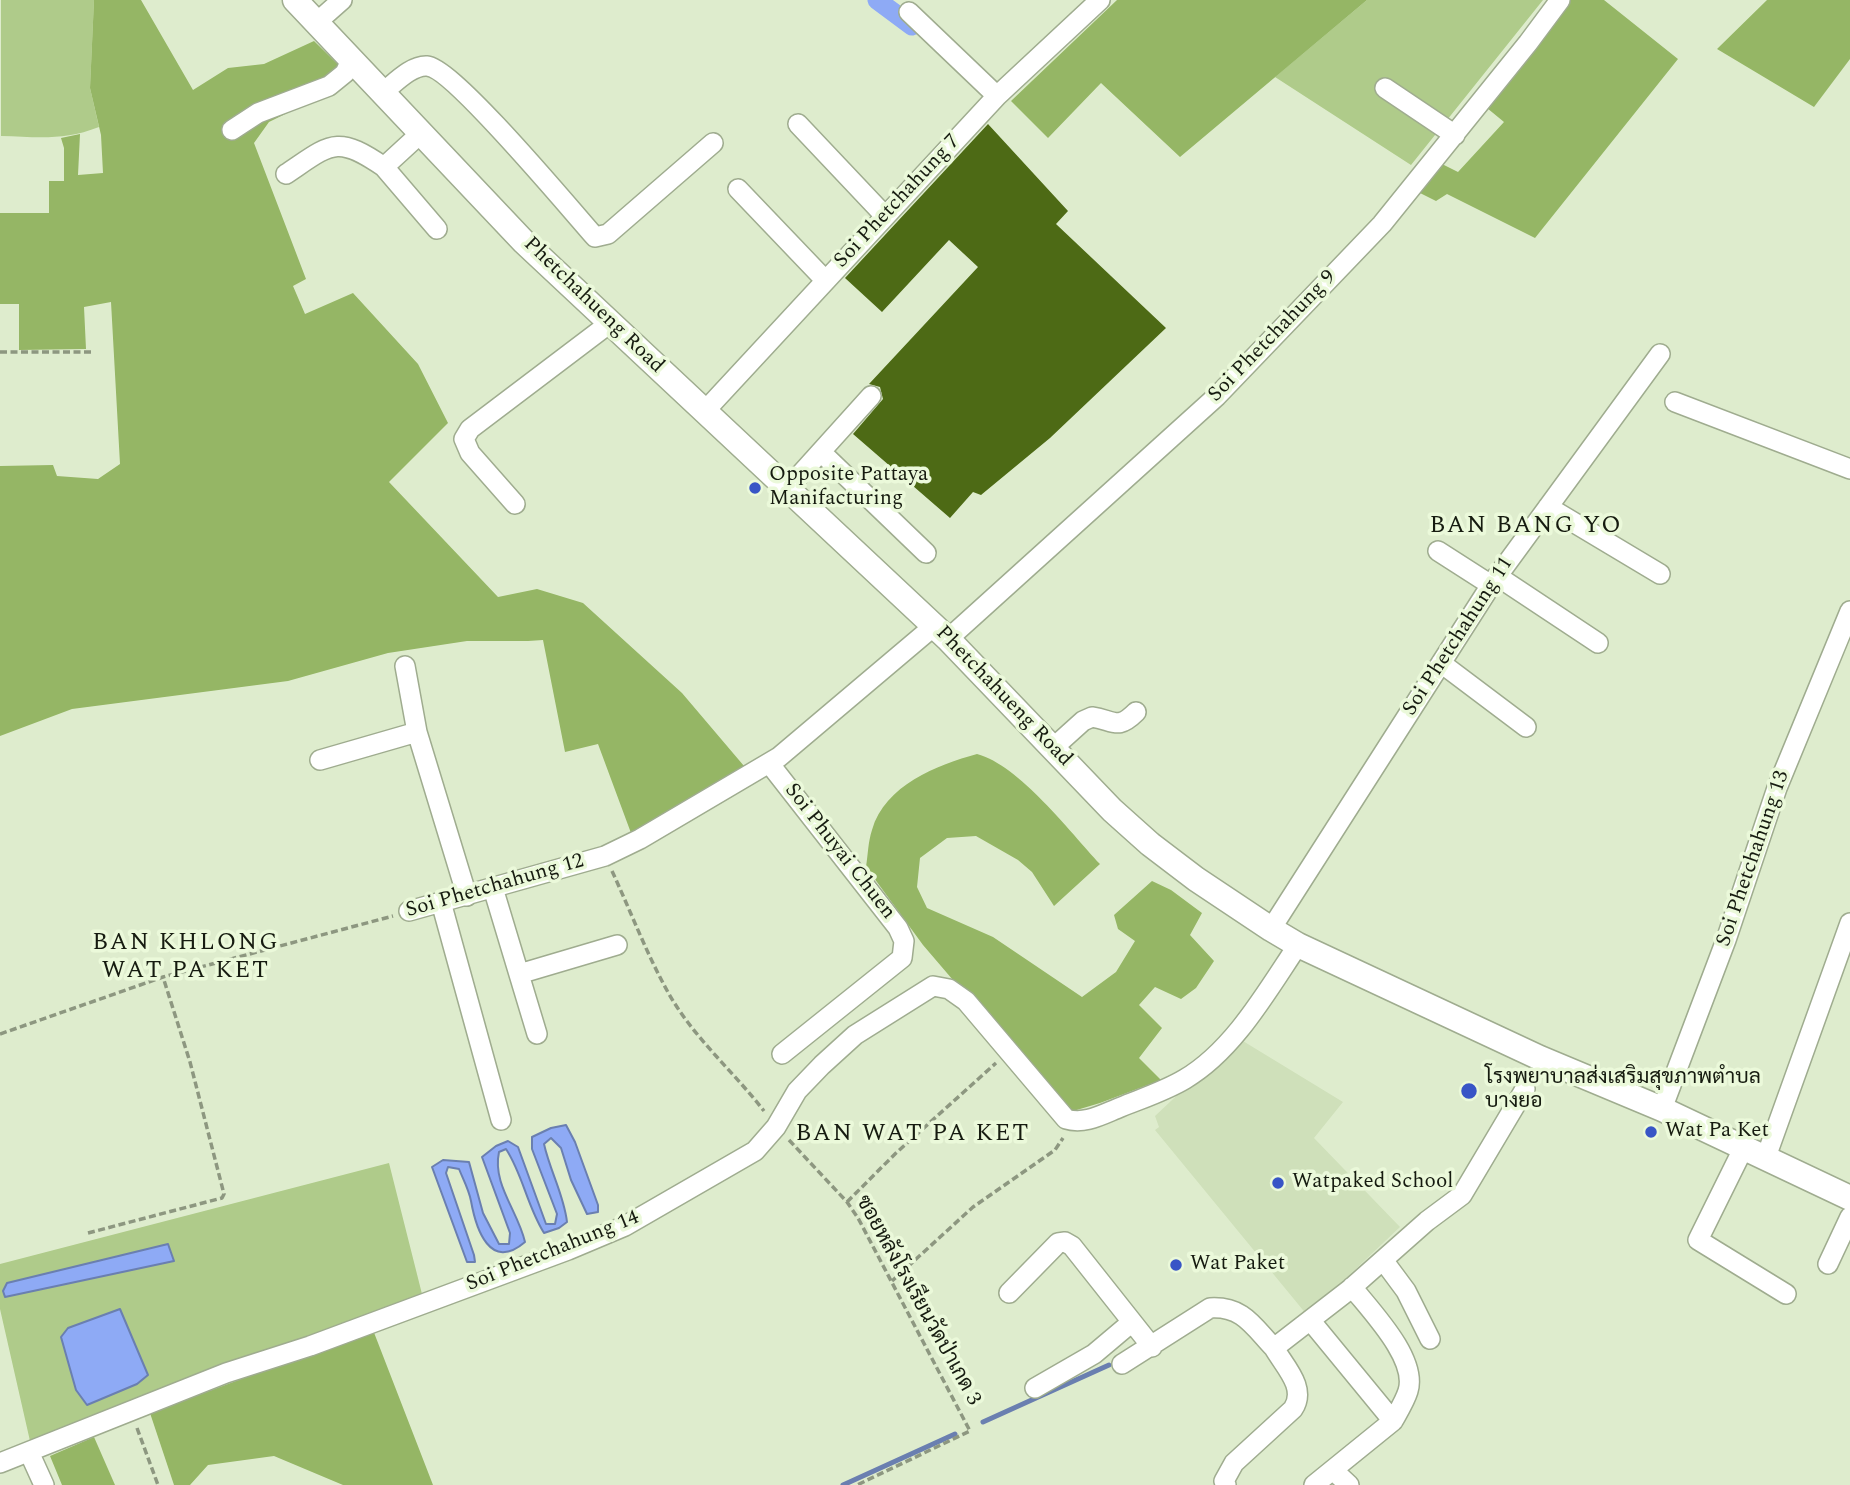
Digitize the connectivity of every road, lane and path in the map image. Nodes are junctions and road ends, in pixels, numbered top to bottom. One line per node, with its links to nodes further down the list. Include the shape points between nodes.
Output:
1 (295, 0): 6 (main road, Phetchahueng Road)
2 (342, 0): 6 (street)
3 (1100, 0): 10 (street, Soi Phetchahung 7)
4 (1560, 0): 14 (street, Soi Phetchahung 9)
5 (909, 12): 10 (street)
6 (316, 23): 7 (main road, Phetchahueng Road)
7 (351, 60): 9 (main road, Phetchahueng Road); 12 (street, via 345,73 329,86 258,113)
8 (1385, 88): 14 (street)
9 (382, 93): 13 (main road, Phetchahueng Road); 15 (street, via 414,68 440,70 491,119 596,237 608,234)
10 (996, 96): 19 (street, Soi Phetchahung 7)
11 (798, 124): 19 (street)
12 (232, 130)
13 (421, 133): 16 (street); 22 (main road, Phetchahueng Road, via 524,242)
14 (1455, 135): 39 (street, Soi Phetchahung 9, via 1382,224 1217,396)
15 (713, 143)
16 (384, 167): 17 (street, via 341,145 327,147); 20 (street)
17 (286, 174)
18 (738, 189): 21 (street)
19 (885, 216): 21 (street, Soi Phetchahung 7)
20 (437, 229)
21 (825, 281): 28 (street, Soi Phetchahung 7)
22 (610, 323): 28 (main road, Phetchahueng Road); 32 (street, via 470,429 464,439 470,453)
23 (0, 352): 24 (path)
24 (91, 352)
25 (1660, 354): 33 (street, Soi Phetchahung 11)
26 (870, 396): 29 (street)
27 (1675, 402): 30 (street)
28 (704, 412): 31 (main road, Phetchahueng Road)
29 (821, 452): 31 (street); 35 (street)
30 (1850, 469)
31 (788, 488): 39 (main road, Phetchahueng Road)
32 (515, 505)
33 (1548, 507): 36 (street); 37 (street, Soi Phetchahung 11)
34 (1438, 551): 37 (street)
35 (926, 553)
36 (1660, 574)
37 (1494, 581): 40 (street); 41 (street, Soi Phetchahung 11)
38 (1850, 611): 65 (street, Soi Phetchahung 13, via 1777,788)
39 (941, 632): 46 (main road, Phetchahueng Road); 48 (street, Soi Phetchahung 12)
40 (1598, 643)
41 (1441, 663): 44 (street); 55 (street, Soi Phetchahung 11)
42 (405, 666): 45 (street)
43 (1136, 712): 46 (street, via 1120,724 1092,717)
44 (1526, 727)
45 (417, 732): 47 (street); 51 (street)
46 (1053, 748): 55 (main road, Phetchahueng Road, via 1150,844)
47 (320, 760)
48 (769, 763): 49 (street, Soi Phetchahung 12); 63 (street, Soi Phuyai Chuen, via 904,941 902,958)
49 (605, 856): 50 (street, Soi Phetchahung 12); 68 (path, ซอยหลังโรงเรียนวัดป่าเกด 3, via 669,994 702,1041 742,1082)
50 (493, 888): 51 (street, Soi Phetchahung 12); 58 (street)
51 (467, 896): 52 (street, Soi Phetchahung 12)
52 (441, 902): 53 (street, Soi Phetchahung 12); 66 (street)
53 (408, 911): 59 (path, Soi Phetchahung 12)
54 (1850, 923): 69 (street)
55 (1271, 929): 57 (main road, Phetchahueng Road)
56 (617, 945): 58 (street)
57 (1298, 945): 64 (main road, Phetchahueng Road); 67 (street, via 1234,1037 1186,1078)
58 (519, 974): 61 (street)
59 (163, 977): 60 (path, Soi Phetchahung 12); 73 (path, via 224,1194)
60 (0, 1034)
61 (537, 1034)
62 (1008, 1052): 67 (street, Soi Phetchahung 14, via 1057,1111); 68 (street, Soi Phetchahung 14, via 958,994 933,986 855,1035 797,1091); 71 (path)
63 (782, 1054)
64 (1532, 1076): 65 (main road, Phetchahueng Road); 74 (street, via 1462,1195)
65 (1662, 1109): 69 (main road, Phetchahueng Road)
66 (501, 1120)
67 (1074, 1122): 76 (path, via 1055,1150 973,1207)
68 (776, 1127): 71 (path, ซอยหลังโรงเรียนวัดป่าเกด 3); 87 (street, Soi Phetchahung 14, via 755,1151 625,1226)
69 (1755, 1152): 70 (main road, Phetchahueng Road); 79 (street, via 1698,1240)
70 (1850, 1198)
71 (847, 1202): 76 (path, ซอยหลังโรงเรียนวัดป่าเกด 3)
72 (1850, 1217): 75 (street)
73 (88, 1233)
74 (1384, 1260): 77 (street); 82 (street)
75 (1828, 1265)
76 (892, 1282): 94 (path, ซอยหลังโรงเรียนวัดป่าเกด 3, via 970,1431)
77 (1352, 1287): 80 (street); 88 (street, via 1389,1335 1409,1374 1409,1390)
78 (1009, 1293): 81 (street, via 1058,1243 1065,1242)
79 (1786, 1294)
80 (1310, 1320): 84 (street); 88 (street)
81 (1132, 1322): 83 (street); 86 (street, via 1094,1354)
82 (1430, 1339)
83 (1152, 1347): 84 (street, via 1210,1308 1225,1307 1238,1312); 85 (street)
84 (1274, 1348): 95 (street, via 1298,1387 1298,1402 1234,1463)
85 (1122, 1364)
86 (1035, 1388)
87 (132, 1412): 89 (street, Soi Phetchahung 14); 93 (path)
88 (1393, 1421): 91 (street)
89 (29, 1452): 90 (street, Soi Phetchahung 14); 92 (street)
90 (0, 1463)
91 (1334, 1471): 96 (street); 97 (street)
92 (44, 1485)
93 (158, 1485)
94 (857, 1485)
95 (1226, 1485)
96 (1314, 1485)
97 (1349, 1485)

